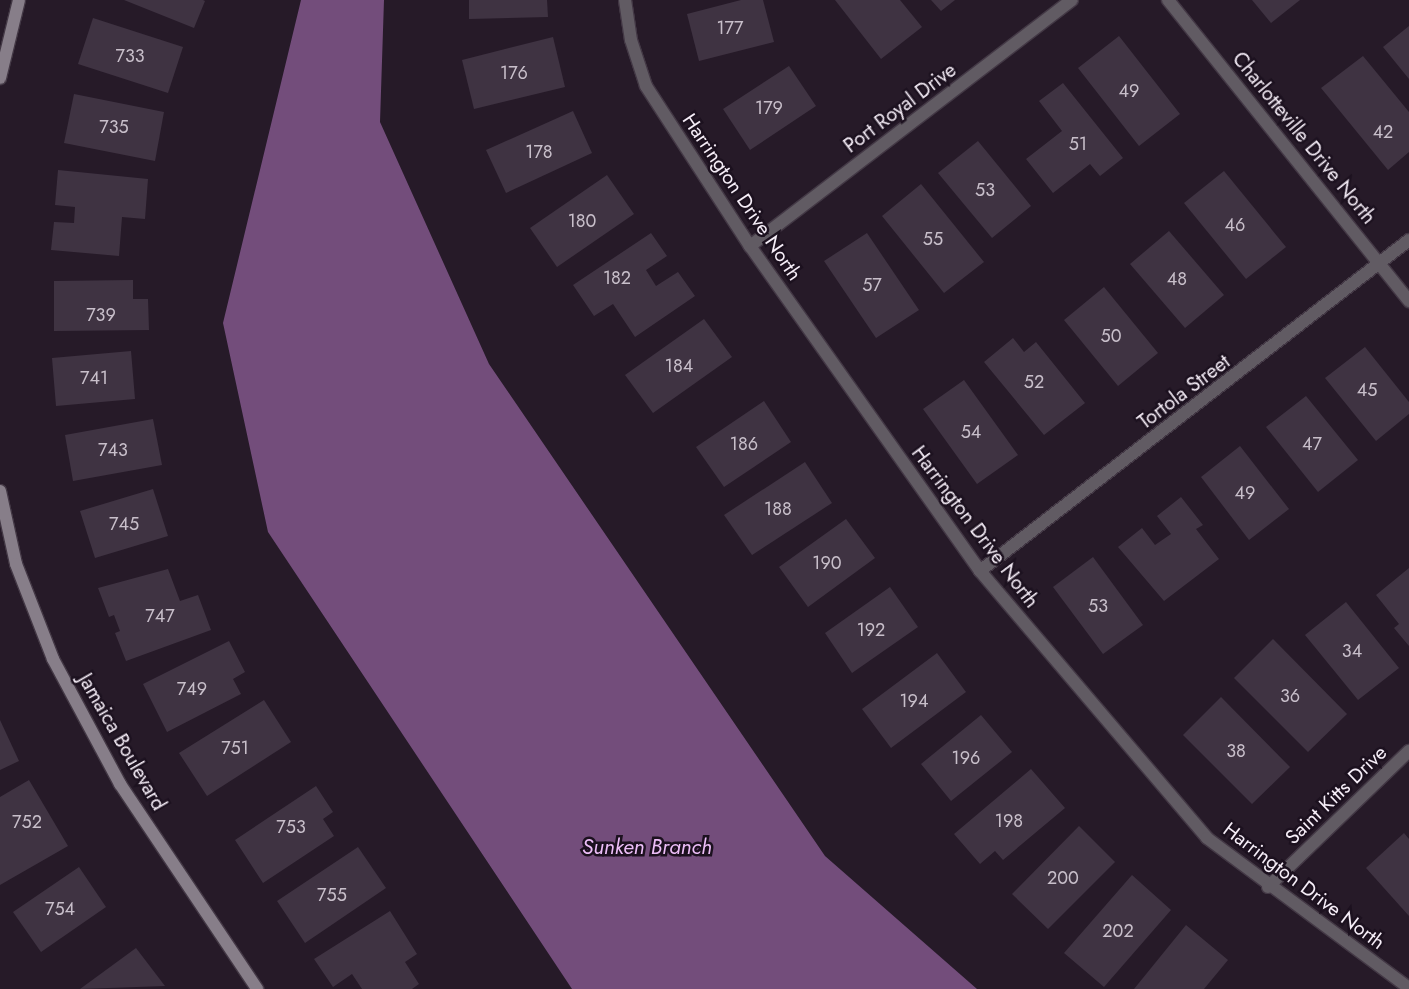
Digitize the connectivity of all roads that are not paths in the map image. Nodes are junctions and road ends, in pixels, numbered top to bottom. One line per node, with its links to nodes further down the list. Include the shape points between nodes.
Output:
1 (19, 0): 5 (street)
2 (625, 0): 7 (street, Harrington Drive North, via 631,40 646,86)
3 (1072, 0): 7 (street, Port Royal Drive)
4 (1168, 0): 8 (street, Charlotteville Drive North)
5 (0, 78)
6 (1409, 240): 8 (street, Tortola Street)
7 (750, 246): 11 (street, Harrington Drive North)
8 (1382, 264): 9 (street, Charlotteville Drive North); 11 (street, Tortola Street)
9 (1409, 301)
10 (0, 491): 15 (street, Jamaica Boulevard, via 16,564 53,659 120,784)
11 (980, 571): 13 (street, Harrington Drive North, via 1207,838)
12 (1409, 751): 13 (street, Saint Kitts Drive)
13 (1268, 886): 14 (street, Harrington Drive North)
14 (1409, 988)
15 (258, 989)

